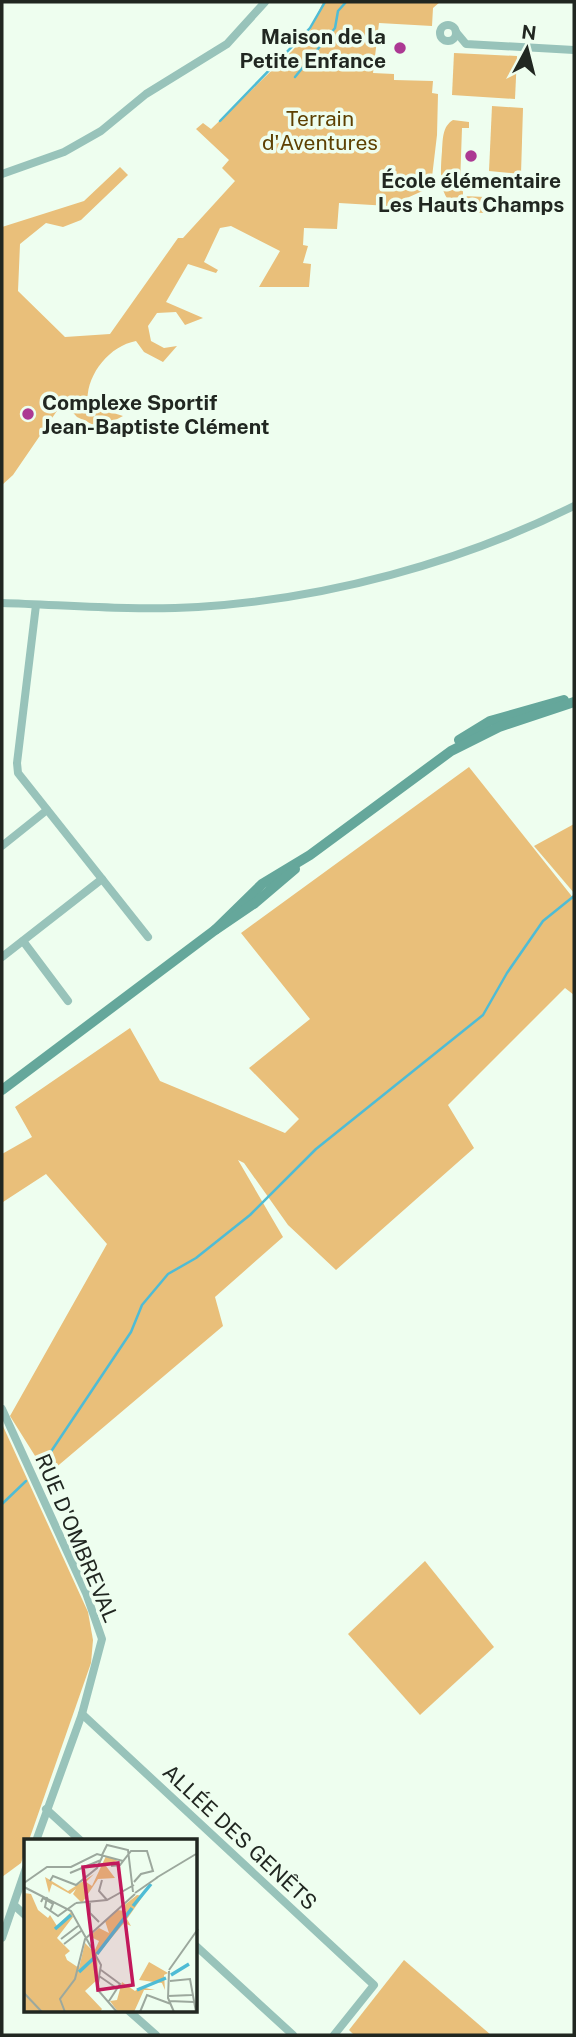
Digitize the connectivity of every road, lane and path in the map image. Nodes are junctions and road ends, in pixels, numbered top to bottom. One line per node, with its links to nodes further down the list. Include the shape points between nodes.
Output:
1 (265, 2): 4 (street, via 220,50 146,94 101,131 64,152)
2 (456, 32): 3 (street, via 466,44)
3 (574, 50)
4 (2, 174)
5 (574, 506): 7 (street, via 470,550 319,591 196,607)
6 (2, 603): 7 (street)
7 (36, 605): 9 (street, via 17,763 21,778)
8 (574, 700): 16 (main road, via 499,727 433,763 310,855 268,894)
9 (47, 810): 10 (street); 11 (street)
10 (2, 846)
11 (102, 879): 12 (street); 13 (street)
12 (148, 937)
13 (23, 941): 14 (street); 15 (street)
14 (2, 957)
15 (68, 1001)
16 (2, 1090)
17 (2, 1409): 18 (street, RUE D'OMBREVAL, via 101,1633 102,1646)
18 (82, 1714): 19 (street, RUE D'OMBREVAL); 30 (street, ALLÉE DES GENÊTS, via 374,1985)
19 (46, 1809): 20 (street, RUE D'OMBREVAL); 21 (street)
20 (37, 1839)
21 (79, 1839)
22 (24, 1874): 23 (street)
23 (14, 1905): 24 (street); 25 (street)
24 (24, 1914)
25 (2, 1938)
26 (198, 1948): 29 (street)
27 (131, 2012): 28 (street)
28 (156, 2035)
29 (293, 2035)
30 (334, 2035)

